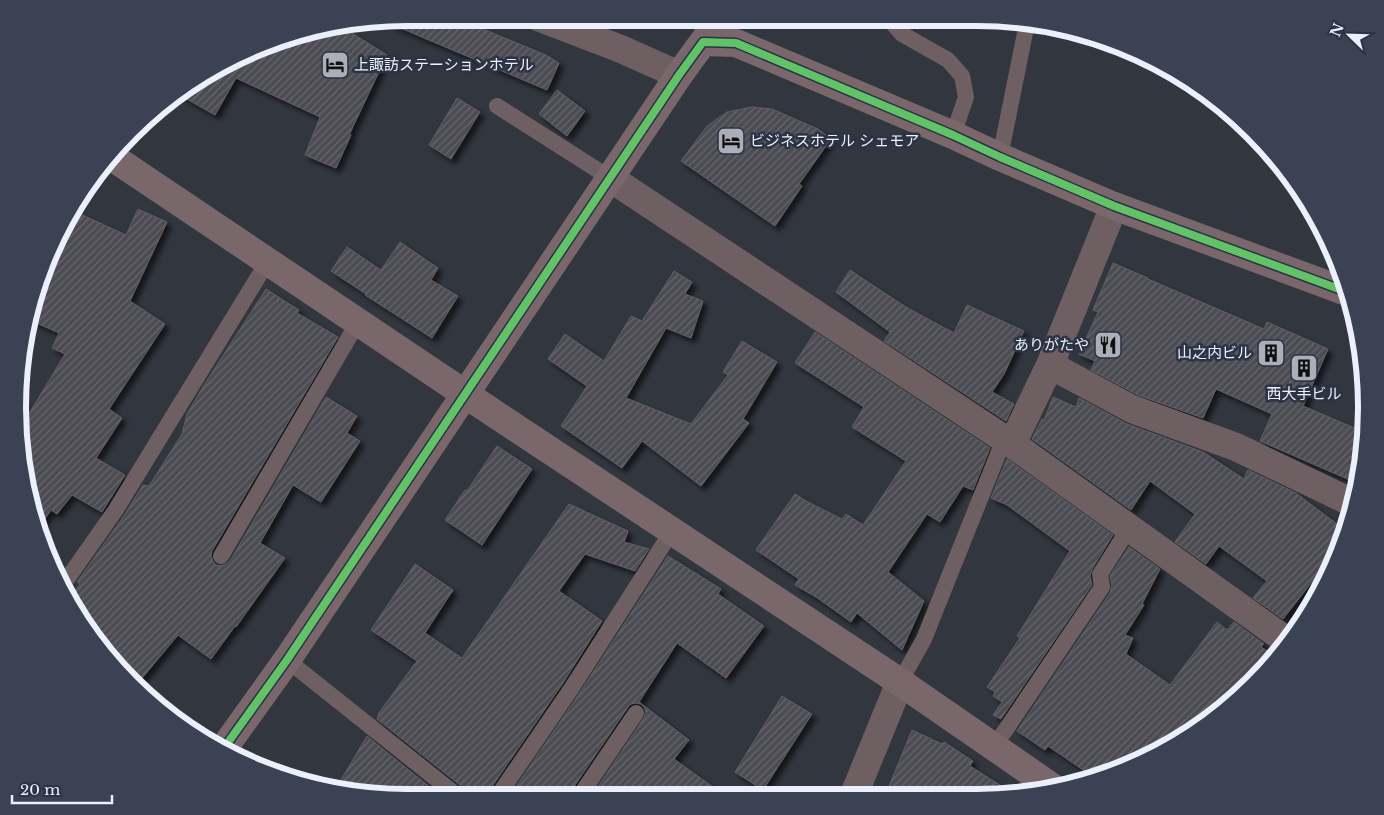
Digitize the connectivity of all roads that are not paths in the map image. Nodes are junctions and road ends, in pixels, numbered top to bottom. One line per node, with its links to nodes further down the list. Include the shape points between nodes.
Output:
1 (561, 26): 5 (street)
2 (895, 26): 7 (lane, via 902,34 948,60 962,76 966,97)
3 (702, 30): 5 (street); 7 (street)
4 (1026, 30): 8 (lane)
5 (679, 75): 10 (street)
6 (497, 106): 10 (lane)
7 (953, 135): 8 (street)
8 (1000, 157): 11 (street)
9 (118, 160): 12 (street)
10 (610, 178): 16 (street); 17 (street)
11 (1114, 206): 13 (street); 15 (street)
12 (268, 261): 14 (street); 22 (lane, via 114,511)
13 (1339, 289)
14 (358, 322): 16 (street); 21 (lane)
15 (1050, 365): 17 (street); 18 (street, via 1132,409 1236,447)
16 (466, 394): 20 (street); 24 (street)
17 (1008, 441): 19 (street); 25 (lane, via 924,639)
18 (1346, 500)
19 (1129, 528): 23 (street); 28 (lane, via 1100,574 1102,587)
20 (672, 531): 25 (street); 31 (lane)
21 (221, 556)
22 (67, 578)
23 (1281, 637)
24 (286, 660): 27 (street); 30 (lane)
25 (900, 682): 28 (street); 33 (street)
26 (636, 713): 32 (lane)
27 (227, 743)
28 (994, 747): 29 (street)
29 (1045, 782)
30 (449, 789)
31 (502, 789)
32 (585, 789)
33 (856, 789)

